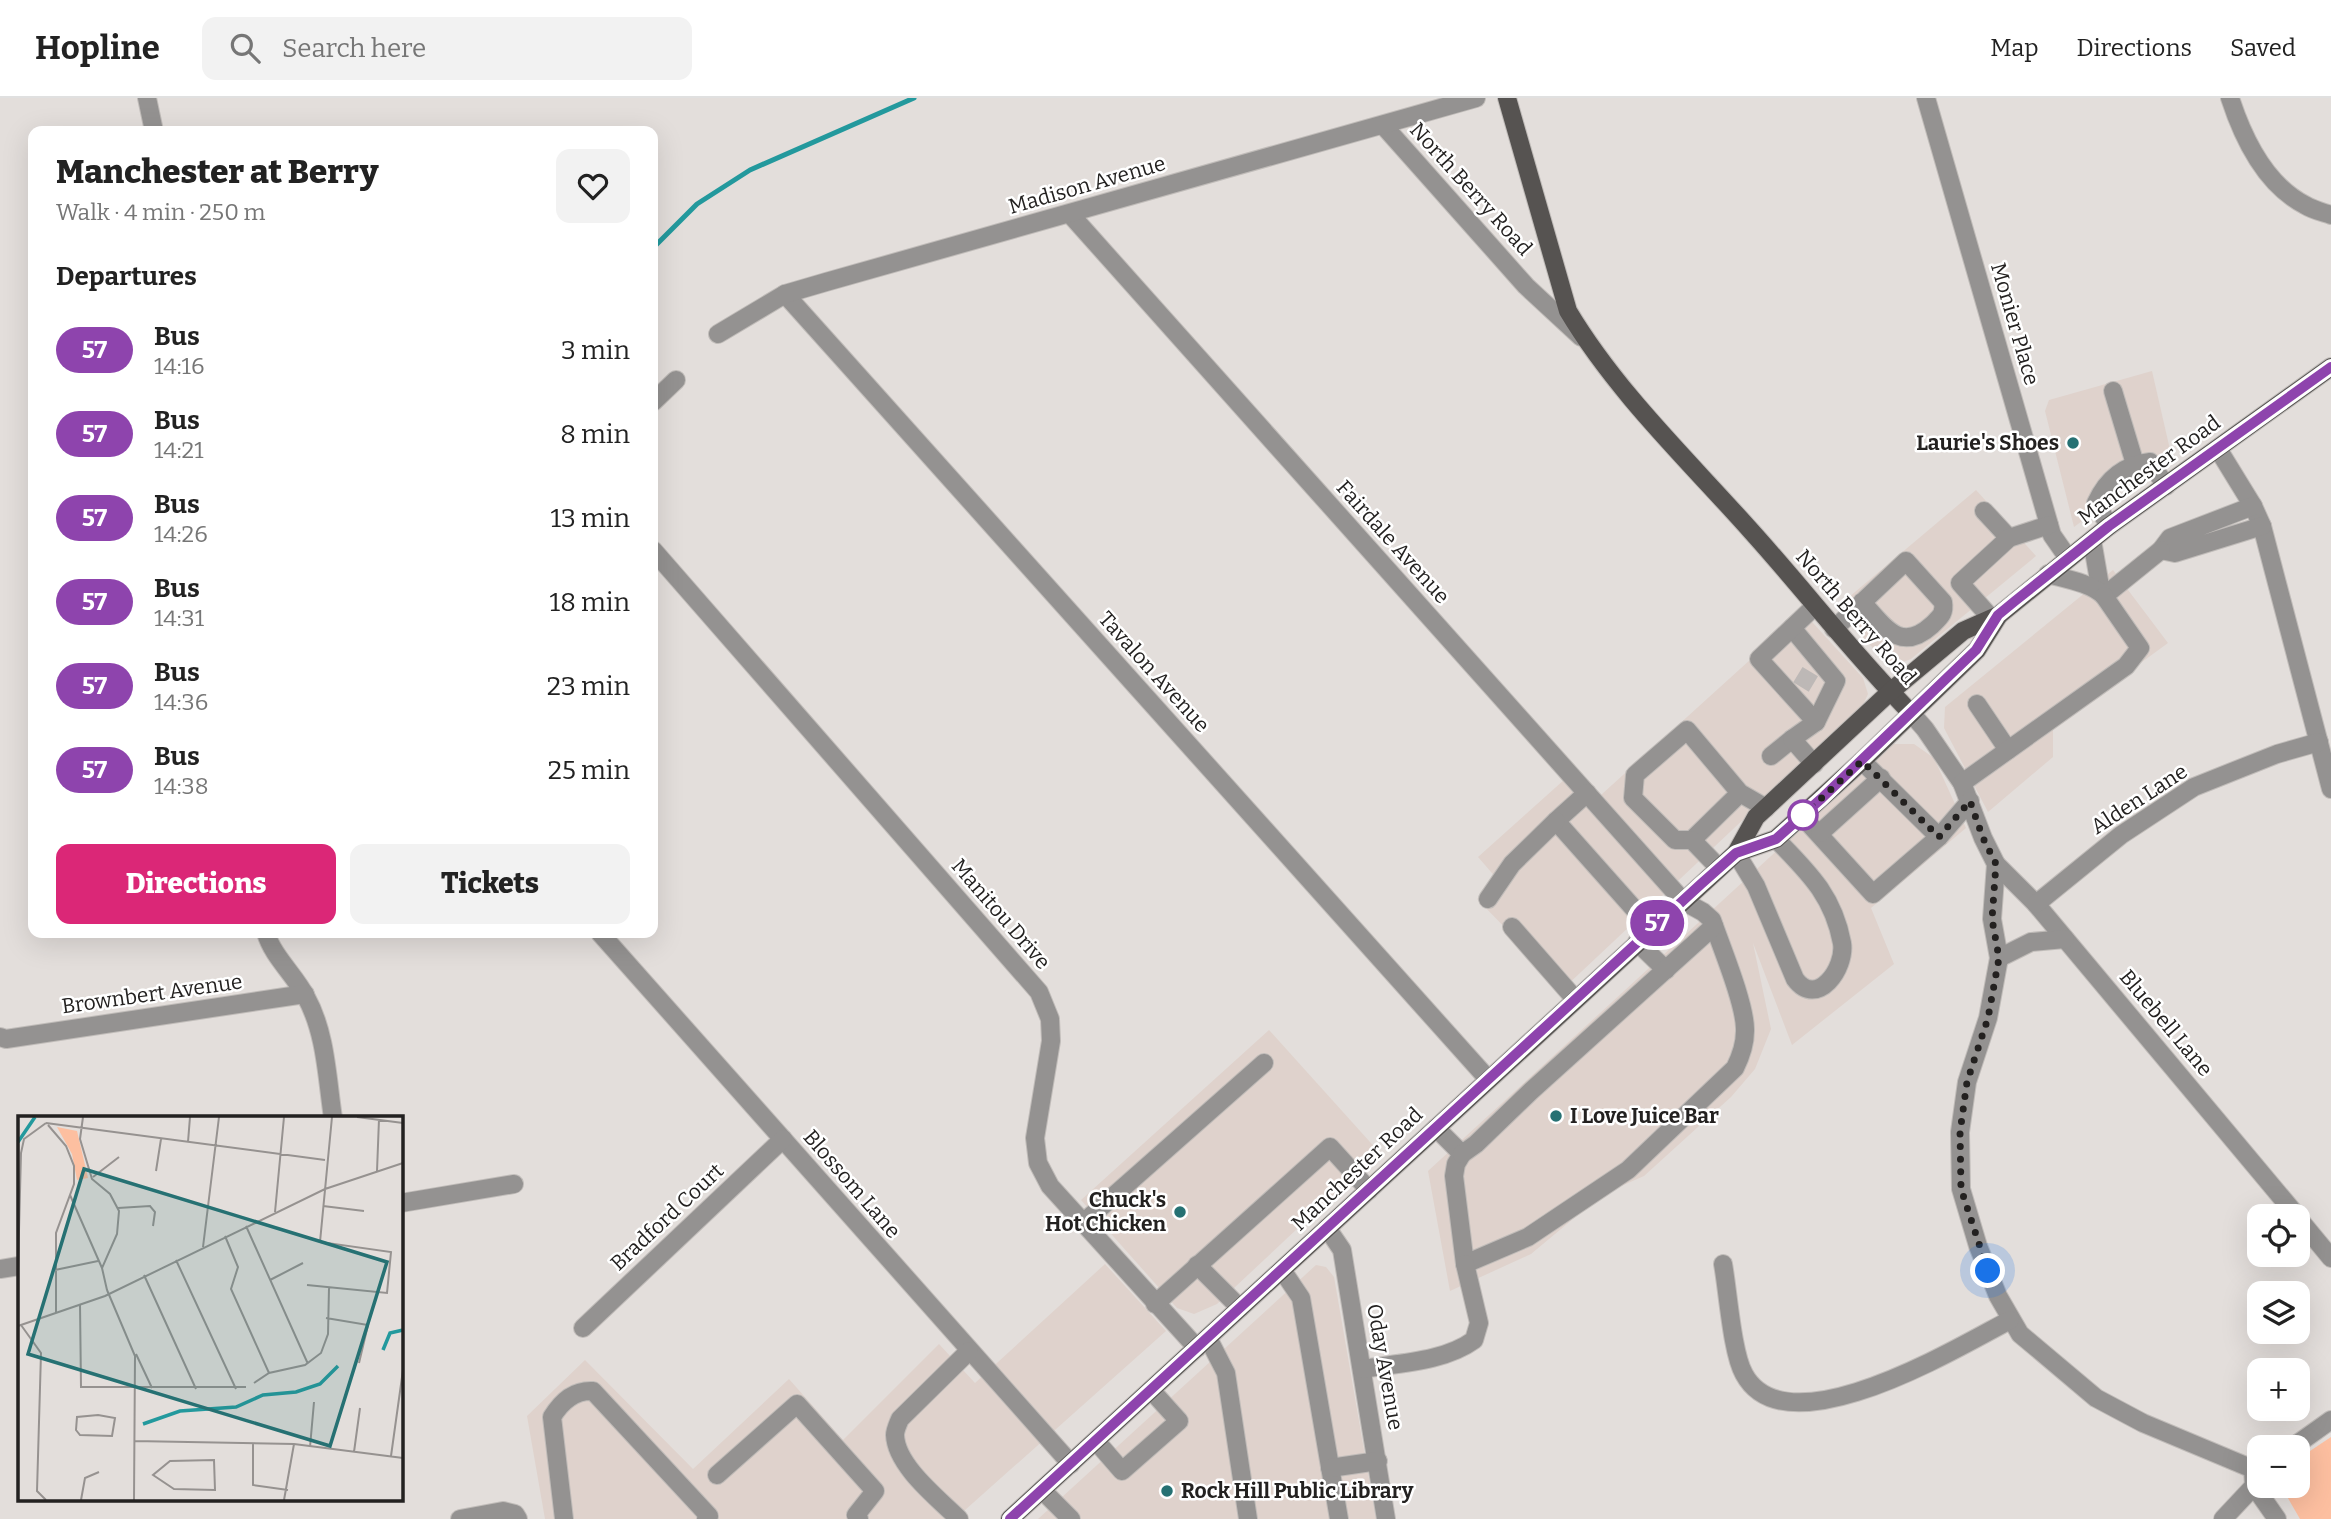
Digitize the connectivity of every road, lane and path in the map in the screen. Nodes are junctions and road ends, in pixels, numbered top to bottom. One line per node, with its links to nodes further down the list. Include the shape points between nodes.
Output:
1 (147, 98): 7 (street)
2 (1476, 98): 6 (street, Madison Avenue)
3 (1507, 98): 12 (main road, North Berry Road, via 1568,311)
4 (1926, 98): 22 (street, Monier Place)
5 (2230, 98): 9 (street, via 2240,129 2269,177 2304,205)
6 (1383, 125): 8 (street, Madison Avenue); 12 (street, North Berry Road, via 1526,286)
7 (153, 126)
8 (1070, 214): 10 (street, Madison Avenue); 53 (street, Fairdale Avenue)
9 (2331, 215)
10 (786, 295): 11 (street, Madison Avenue); 82 (street, Tavalon Avenue)
11 (718, 334)
12 (1586, 342): 34 (main road, North Berry Road)
13 (2331, 368): 17 (main road, Manchester Road)
14 (676, 380): 16 (street)
15 (2113, 391): 18 (street)
16 (658, 397)
17 (2218, 449): 19 (main road, Manchester Road); 20 (street)
18 (2135, 464): 19 (street, via 2150,462); 23 (street, via 2102,490 2095,503)
19 (2166, 486): 23 (main road, Manchester Road)
20 (2253, 506): 24 (street); 27 (street, via 2170,538)
21 (1984, 511): 25 (street)
22 (2049, 525): 25 (street); 29 (street, Monier Place)
23 (2109, 526): 26 (main road, Manchester Road)
24 (2262, 526): 27 (street, via 2175,552); 45 (street)
25 (2009, 538): 31 (street, via 1960,583)
26 (2092, 540): 29 (main road, Manchester Road); 32 (street)
27 (2161, 551): 32 (street)
28 (658, 556): 91 (street, Manitou Drive, via 1039,992 1051,1019 1051,1041 1035,1138 1038,1163 1050,1186)
29 (2068, 558): 30 (main road, Manchester Road)
30 (2048, 574): 32 (street); 36 (main road, Manchester Road)
31 (1966, 590): 35 (street); 36 (street)
32 (2103, 594): 46 (street, via 2140,648 2126,666)
33 (1862, 602): 35 (street, via 1899,637 1922,633); 35 (street, via 1906,561 1943,602); 38 (street)
34 (1815, 606): 37 (street); 38 (main road, North Berry Road)
35 (1941, 614): 39 (street)
36 (1995, 617): 39 (main road, Manchester Road); 42 (main road, Manchester Road, via 1976,650)
37 (1792, 628): 43 (street, via 1815,663 1836,681); 43 (street, via 1759,659 1797,692)
38 (1834, 629): 40 (main road, North Berry Road)
39 (1953, 639): 40 (main road, Manchester Road)
40 (1890, 692): 42 (main road, North Berry Road); 49 (main road, Manchester Road)
41 (1977, 704): 46 (street)
42 (1911, 713): 48 (main road, Manchester Road); 51 (street, North Berry Road)
43 (1816, 722): 44 (street)
44 (1792, 740): 47 (street); 49 (street)
45 (2319, 742): 52 (street); 68 (street, Alden Lane, via 2194,787 2121,835)
46 (2008, 750): 51 (street)
47 (1771, 756)
48 (1862, 761): 50 (street); 57 (main road, Manchester Road)
49 (1814, 764): 56 (main road, Manchester Road)
50 (1881, 778): 59 (street); 60 (street)
51 (1962, 783): 55 (street, North Berry Road)
52 (2331, 789)
53 (1587, 793): 58 (street); 67 (street, Fairdale Avenue)
54 (1740, 793): 56 (street); 62 (street); 62 (street, via 1687,730 1635,775 1647,800)
55 (1970, 801): 60 (street); 64 (street, North Berry Road)
56 (1766, 808): 63 (main road, Manchester Road)
57 (1802, 816): 59 (street); 61 (main road, Manchester Road)
58 (1556, 821): 66 (street, via 1512,864); 71 (street)
59 (1820, 833): 60 (street, via 1873,894)
60 (1939, 837)
61 (1776, 839): 63 (main road, Manchester Road); 63 (street, via 1820,886 1839,934 1841,960 1819,988 1803,988 1795,978 1767,908)
62 (1683, 840): 65 (street)
63 (1736, 853): 65 (main road, Manchester Road)
64 (1996, 864): 68 (street, Bluebell Lane); 76 (street, North Berry Road, via 1992,919)
65 (1719, 868): 67 (main road, Manchester Road)
66 (1488, 899)
67 (1683, 901): 69 (street, Fairdale Avenue, via 1703,912); 71 (main road, Manchester Road)
68 (2036, 904): 74 (street, Bluebell Lane)
69 (1714, 926): 77 (street); 95 (street, via 1746,1029 1735,1068 1628,1170 1528,1237)
70 (1512, 927): 79 (street)
71 (1652, 929): 75 (main road, Manchester Road)
72 (269, 938): 78 (street)
73 (604, 938): 85 (street, Blossom Lane)
74 (2066, 939): 76 (street, via 2031,942); 90 (street, Bluebell Lane)
75 (1637, 942): 77 (street); 79 (main road, Manchester Road)
76 (1999, 958): 103 (street, North Berry Road, via 1988,1018 1967,1082 1960,1132 1961,1189 1978,1246)
77 (1665, 970): 86 (street)
78 (305, 994): 80 (street, Brownbert Avenue); 83 (street, via 320,1033)
79 (1575, 999): 82 (main road, Manchester Road)
80 (3, 1038)
81 (1264, 1063): 91 (street)
82 (1488, 1079): 84 (main road, Manchester Road)
83 (333, 1116)
84 (1436, 1128): 86 (street); 88 (main road, Manchester Road)
85 (783, 1139): 104 (street, Bradford Court); 106 (street, Blossom Lane)
86 (1462, 1154): 95 (street, via 1454,1176)
87 (514, 1184): 89 (street)
88 (1369, 1190): 92 (main road, Manchester Road); 97 (street, via 1330,1147)
89 (402, 1203)
90 (2286, 1204)
91 (1083, 1223): 101 (street, Manitou Drive)
92 (1327, 1228): 100 (main road, Manchester Road); 107 (street, Oday Avenue, via 1342,1250)
93 (2310, 1233): 94 (street, Bluebell Lane)
94 (2331, 1258)
95 (1465, 1264): 107 (street, via 1479,1323 1474,1340 1431,1357)
96 (1723, 1264): 103 (street, via 1743,1373 1762,1394 1787,1402 1830,1400 1892,1380)
97 (1197, 1265): 101 (street); 102 (street)
98 (18, 1266): 99 (street)
99 (0, 1269)
100 (1282, 1270): 102 (main road, Manchester Road); 114 (street, via 1301,1298)
101 (1155, 1304): 105 (street, Manitou Drive)
102 (1240, 1308): 105 (main road, Manchester Road)
103 (2010, 1320): 115 (street, North Berry Road, via 2020,1334 2096,1398)
104 (583, 1328)
105 (1203, 1343): 108 (main road, Manchester Road); 128 (street, Manitou Drive, via 1226,1373)
106 (969, 1351): 113 (street, Blossom Lane); 125 (street, via 900,1419 895,1434 907,1466)
107 (1362, 1369): 112 (street, Oday Avenue)
108 (1151, 1390): 111 (main road, Manchester Road); 111 (street, via 1179,1421 1122,1471)
109 (2331, 1420): 110 (street)
110 (2310, 1435)
111 (1096, 1440): 113 (main road, Manchester Road)
112 (1378, 1461): 114 (street); 130 (street, Oday Avenue)
113 (1070, 1464): 118 (main road, Manchester Road)
114 (1330, 1468): 129 (street)
115 (2247, 1469)
116 (717, 1475): 121 (street, via 797,1404 875,1491)
117 (2247, 1484): 131 (street)
118 (1042, 1490): 126 (main road, Manchester Road); 127 (street)
119 (2267, 1498): 132 (street)
120 (709, 1518): 124 (street, via 593,1391 583,1391 559,1406 552,1417)
121 (856, 1518)
122 (460, 1519): 123 (street, via 503,1511)
123 (518, 1519)
124 (564, 1519)
125 (959, 1519)
126 (1010, 1519)
127 (1071, 1519)
128 (1248, 1519)
129 (1339, 1519)
130 (1386, 1519)
131 (2223, 1519)
132 (2277, 1519)

